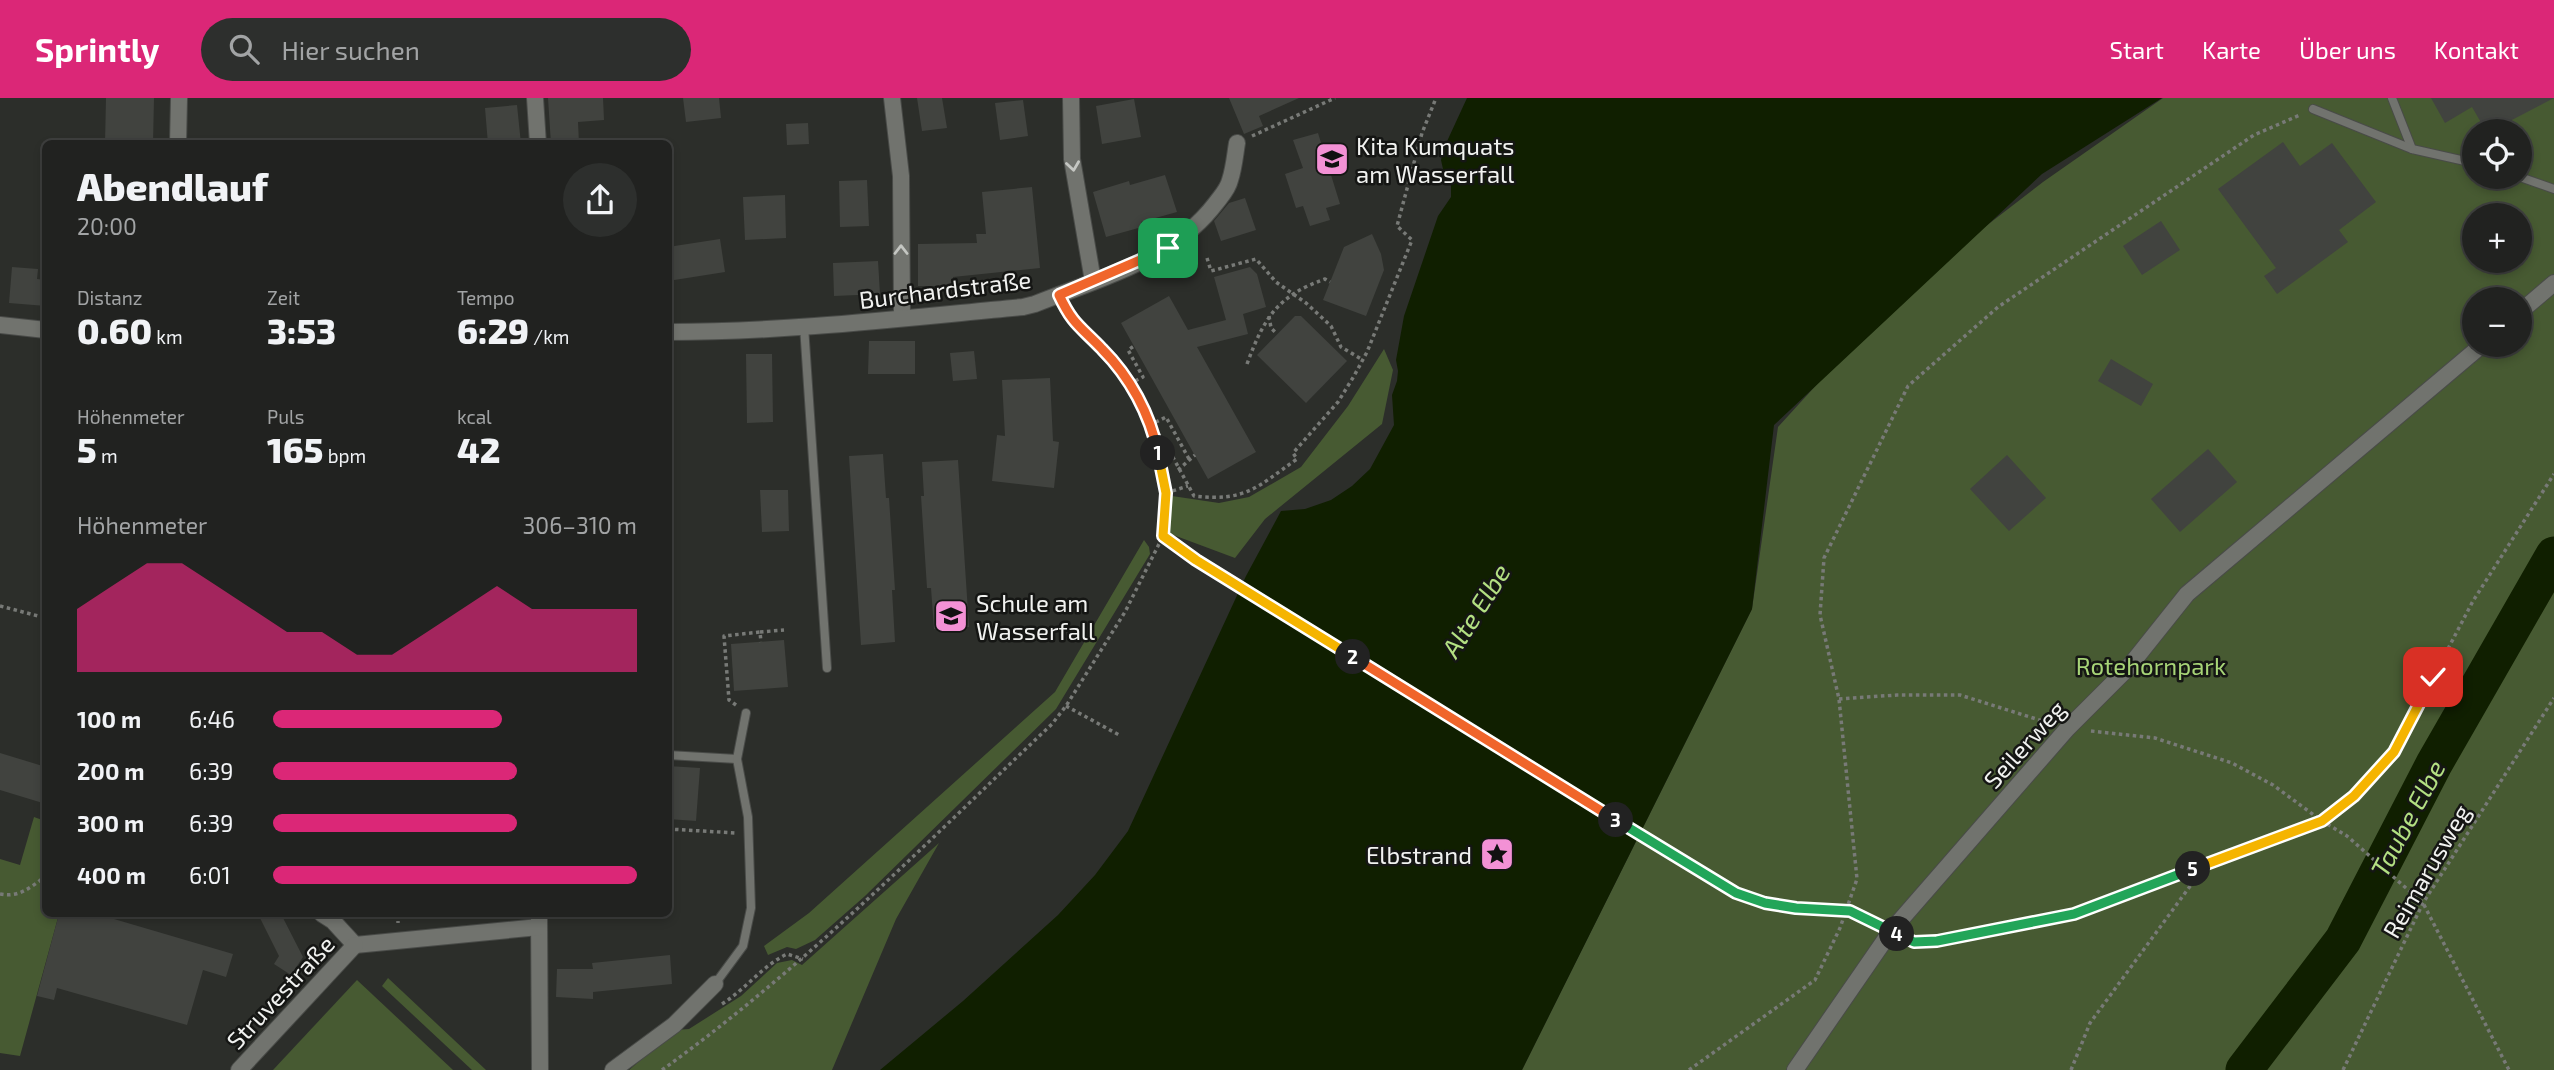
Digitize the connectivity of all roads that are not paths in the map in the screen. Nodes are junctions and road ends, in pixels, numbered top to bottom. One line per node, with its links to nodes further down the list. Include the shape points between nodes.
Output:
1 (179, 98): 7 (street)
2 (535, 98): 8 (street)
3 (892, 98): 17 (street, one-way to 3, via 901,176)
4 (1071, 98): 14 (street, one-way to 14, via 1072,159)
5 (2392, 98): 10 (lane)
6 (2313, 109): 10 (lane)
7 (178, 140)
8 (538, 140)
9 (1237, 143): 14 (street, Burchardstraße, via 1226,190 1199,225 1168,248)
10 (2412, 149): 11 (lane)
11 (2462, 160)
12 (2532, 181): 13 (lane)
13 (2554, 189)
14 (1093, 281): 17 (street, Burchardstraße, via 1023,307)
15 (2554, 283): 16 (street)
16 (2532, 302)
17 (902, 318): 19 (street, Burchardstraße)
18 (0, 325): 20 (street)
19 (804, 327): 21 (street, Burchardstraße); 23 (lane)
20 (42, 330)
21 (672, 332)
22 (2468, 357): 34 (street, Seilerweg, via 2187,594 2128,668 2067,729 1891,931)
23 (827, 668)
24 (747, 713): 26 (lane)
25 (672, 755): 26 (lane)
26 (737, 759): 30 (lane, via 748,817 751,908 743,946)
27 (331, 917): 29 (street)
28 (539, 920): 29 (street); 32 (street)
29 (355, 945): 31 (street, Struvestraße)
30 (715, 984): 33 (street, via 674,1025)
31 (239, 1070)
32 (540, 1070)
33 (613, 1070)
34 (1795, 1070)

